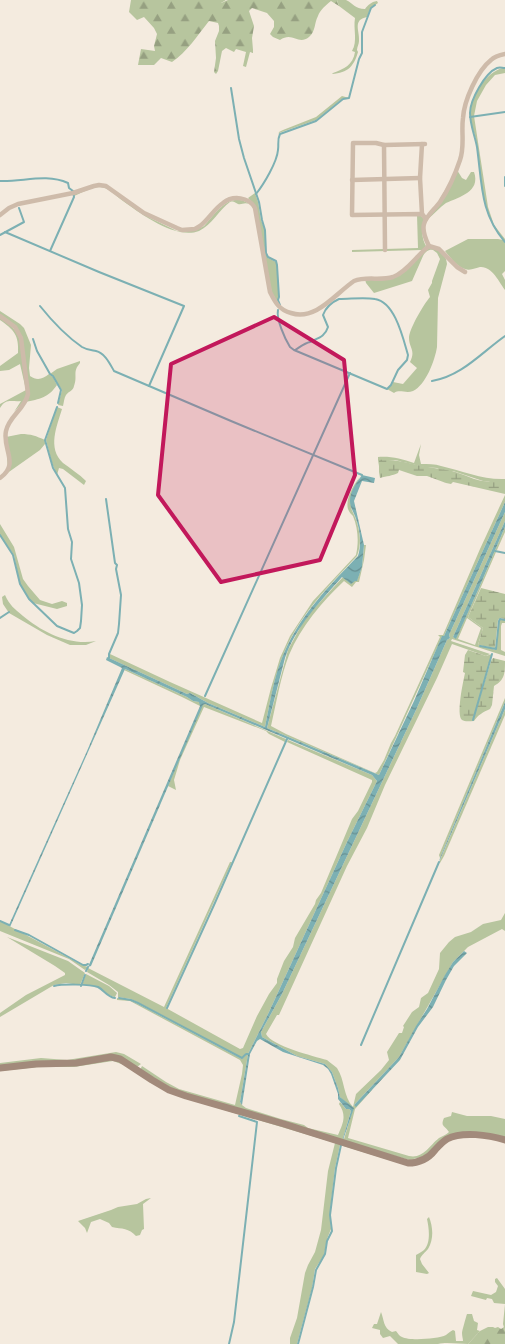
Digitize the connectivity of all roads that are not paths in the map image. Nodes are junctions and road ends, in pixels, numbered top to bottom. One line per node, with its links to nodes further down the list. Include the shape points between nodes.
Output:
1 (505, 54): 9 (street, via 490,61 473,87 462,120 462,157 441,201)
2 (384, 145): 3 (street, via 423,144); 4 (street); 5 (street, via 353,143)
3 (420, 178): 4 (street); 7 (street)
4 (385, 179): 5 (street); 6 (street)
5 (352, 180): 6 (street, via 352,215)
6 (385, 214): 7 (street); 11 (street)
7 (422, 214): 9 (street)
8 (0, 215): 10 (street, via 18,204 106,186 157,220 187,230 200,226 223,202 249,200 255,208 270,292 282,310 298,315 315,312 359,278 394,277)
9 (426, 219): 10 (street, via 424,225)
10 (429, 246): 12 (street, via 439,249)
11 (385, 250)
12 (465, 272)
13 (0, 316): 14 (street, via 15,328 21,338 28,389 27,399 6,428 10,466)
14 (0, 478)
15 (0, 1068): 16 (street, via 76,1063 111,1057 120,1059 168,1090 408,1163 424,1160 440,1144 460,1136 491,1136)
16 (505, 1140)

